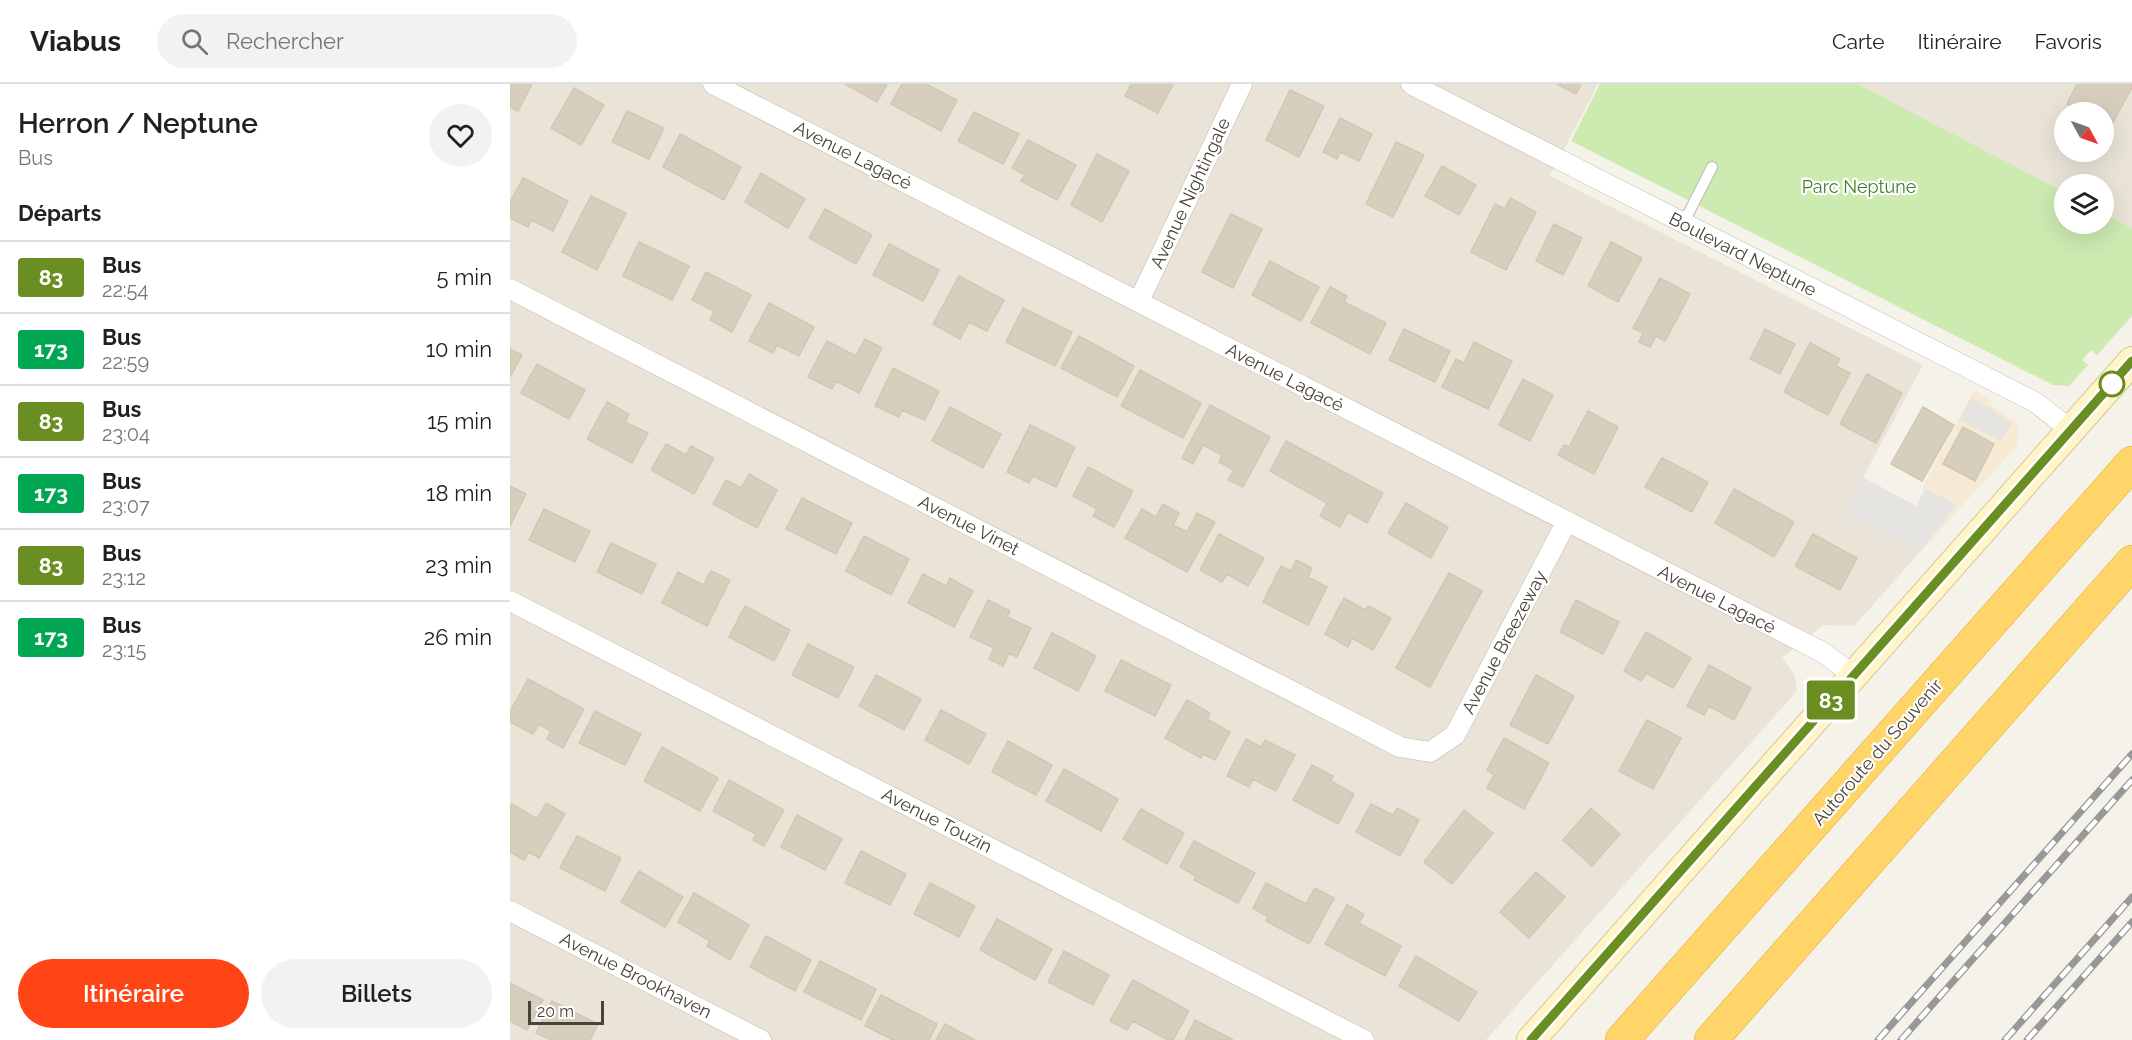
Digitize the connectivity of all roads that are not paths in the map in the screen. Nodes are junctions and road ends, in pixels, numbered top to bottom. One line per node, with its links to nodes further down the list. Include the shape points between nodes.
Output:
1 (713, 84): 7 (street, Avenue Lagacé)
2 (1242, 84): 7 (street, Avenue Nightingale)
3 (1411, 84): 5 (street, Boulevard Neptune)
4 (1712, 167): 5 (lane)
5 (1683, 224): 9 (street, Boulevard Neptune, via 2035,402)
6 (510, 288): 15 (street, Avenue Vinet, via 1400,747)
7 (1139, 301): 11 (street, Avenue Lagacé)
8 (2132, 361): 9 (main road)
9 (2071, 430): 14 (main road)
10 (2132, 463): 20 (highway, Autoroute du Souvenir)
11 (1567, 521): 14 (street, Avenue Lagacé, via 1824,653); 15 (street, Avenue Breezeway, via 1455,735)
12 (2132, 562): 21 (highway)
13 (510, 601): 18 (street, Avenue Touzin)
14 (1854, 675): 19 (main road)
15 (1430, 752)
16 (510, 911): 17 (street, Avenue Brookhaven)
17 (761, 1040)
18 (1364, 1040)
19 (1531, 1040)
20 (1622, 1040)
21 (1711, 1040)

